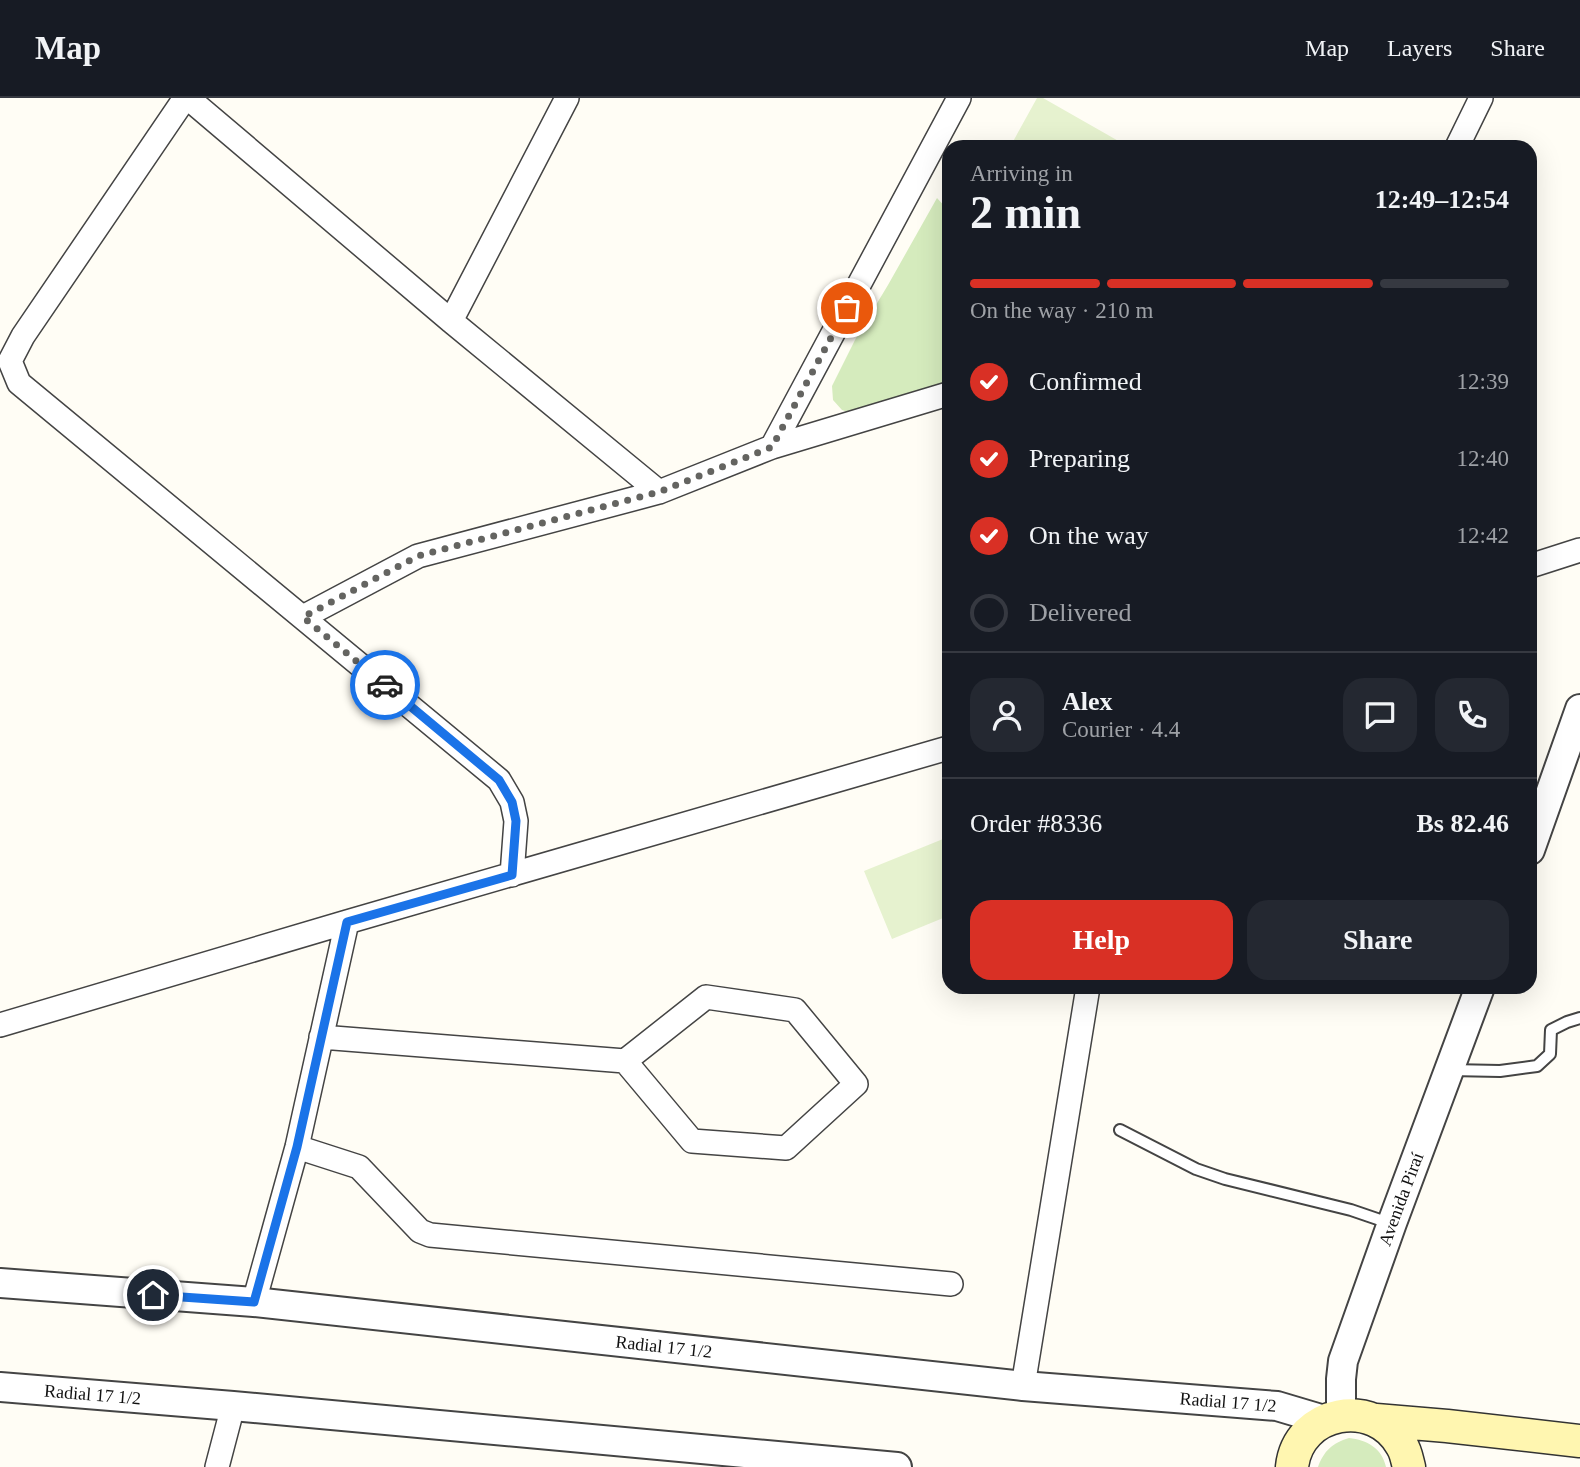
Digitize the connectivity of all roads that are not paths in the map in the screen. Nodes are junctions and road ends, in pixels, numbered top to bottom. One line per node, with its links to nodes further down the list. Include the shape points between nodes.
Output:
1 (186, 98): 6 (street); 12 (street, via 10,361 19,383)
2 (567, 98): 6 (street)
3 (959, 98): 8 (street)
4 (1481, 98): 5 (street)
5 (1460, 140)
6 (451, 321): 9 (street)
7 (942, 396): 8 (street)
8 (772, 447): 9 (street)
9 (659, 492): 12 (street, via 418,556)
10 (1580, 550): 11 (street)
11 (1537, 564)
12 (303, 617): 16 (street, via 499,780 512,802 516,821)
13 (1580, 709): 15 (street)
14 (942, 750): 16 (street)
15 (1537, 830)
16 (512, 875): 17 (street)
17 (347, 922): 21 (street); 22 (street)
18 (1087, 994): 31 (street)
19 (1477, 994): 24 (street, Avenida Piraí)
20 (1580, 1018): 24 (lane, via 1551,1030 1550,1054 1536,1066)
21 (0, 1025)
22 (321, 1037): 23 (street); 26 (street)
23 (625, 1061): 23 (street, via 706,997 795,1010 856,1084 786,1148 692,1141)
24 (1450, 1070): 27 (street, Avenida Piraí)
25 (1120, 1130): 27 (lane, via 1225,1179)
26 (297, 1147): 29 (street, via 359,1167 420,1231 430,1235); 30 (street)
27 (1392, 1223): 34 (street, Avenida Piraí, via 1343,1361)
28 (0, 1283): 30 (street, Radial 17 1/2)
29 (951, 1284)
30 (254, 1302): 31 (street, Radial 17 1/2)
31 (1023, 1386): 34 (street, Radial 17 1/2, via 1277,1406)
32 (0, 1387): 33 (street, Radial 17 1/2)
33 (233, 1406): 37 (street); 38 (street, Radial 17 1/2)
34 (1333, 1417): 35 (main road, via 1359,1415); 39 (main road, via 1310,1430 1299,1444)
35 (1376, 1420): 36 (main road); 40 (main road, via 1403,1446)
36 (1580, 1441)
37 (217, 1467)
38 (897, 1467)
39 (1292, 1467)
40 (1409, 1467)

